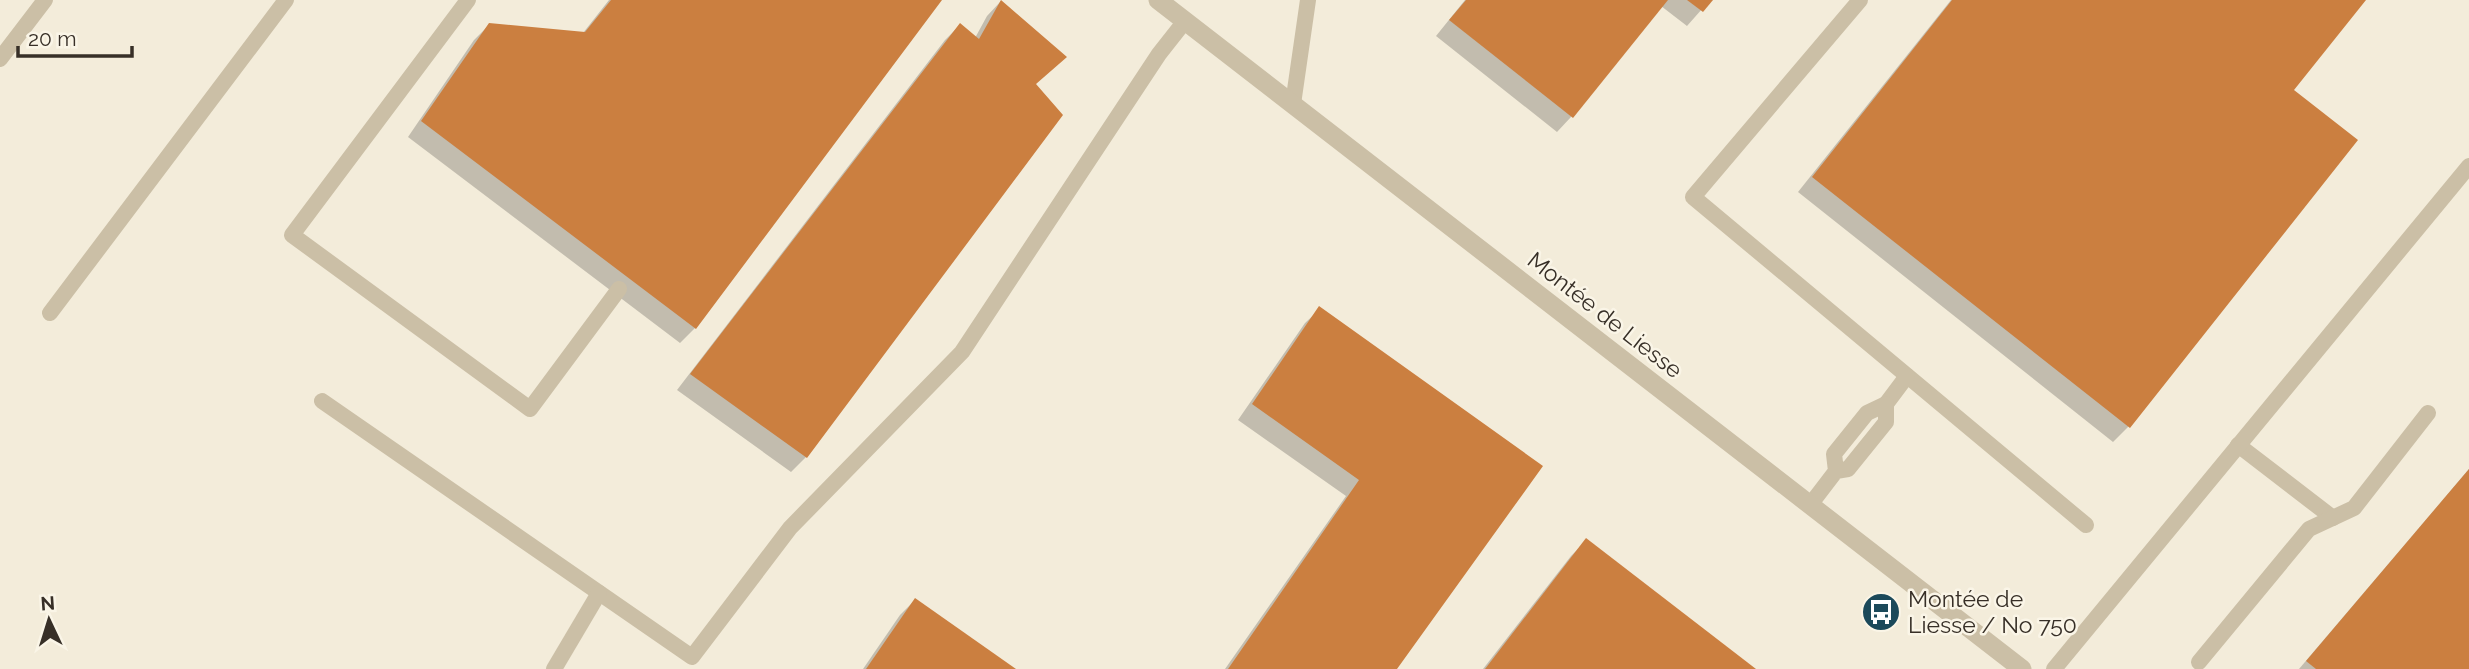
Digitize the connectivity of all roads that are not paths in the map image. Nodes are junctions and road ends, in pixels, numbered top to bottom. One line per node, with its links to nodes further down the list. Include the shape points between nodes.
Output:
1 (45, 0): 8 (lane)
2 (286, 0): 12 (lane)
3 (468, 0): 11 (lane, via 292,235 530,409)
4 (1158, 0): 7 (street, Montée de Liesse)
5 (1308, 0): 9 (lane)
6 (1860, 0): 13 (lane, via 1693,197)
7 (1185, 21): 9 (street, Montée de Liesse); 20 (lane, via 962,352 790,528 692,657)
8 (0, 60)
9 (1293, 104): 17 (street, Montée de Liesse)
10 (2469, 166): 16 (lane)
11 (619, 289)
12 (50, 313)
13 (1907, 376): 17 (lane, via 1886,404 1885,422 1848,468 1836,471); 19 (lane)
14 (322, 401): 20 (lane)
15 (2428, 413): 18 (lane, via 2354,508)
16 (2238, 445): 18 (lane); 24 (lane)
17 (1811, 505): 23 (street, Montée de Liesse)
18 (2333, 518): 21 (lane, via 2309,529)
19 (2086, 525)
20 (599, 593): 22 (lane)
21 (2199, 662)
22 (554, 669)
23 (2022, 669)
24 (2054, 669)

